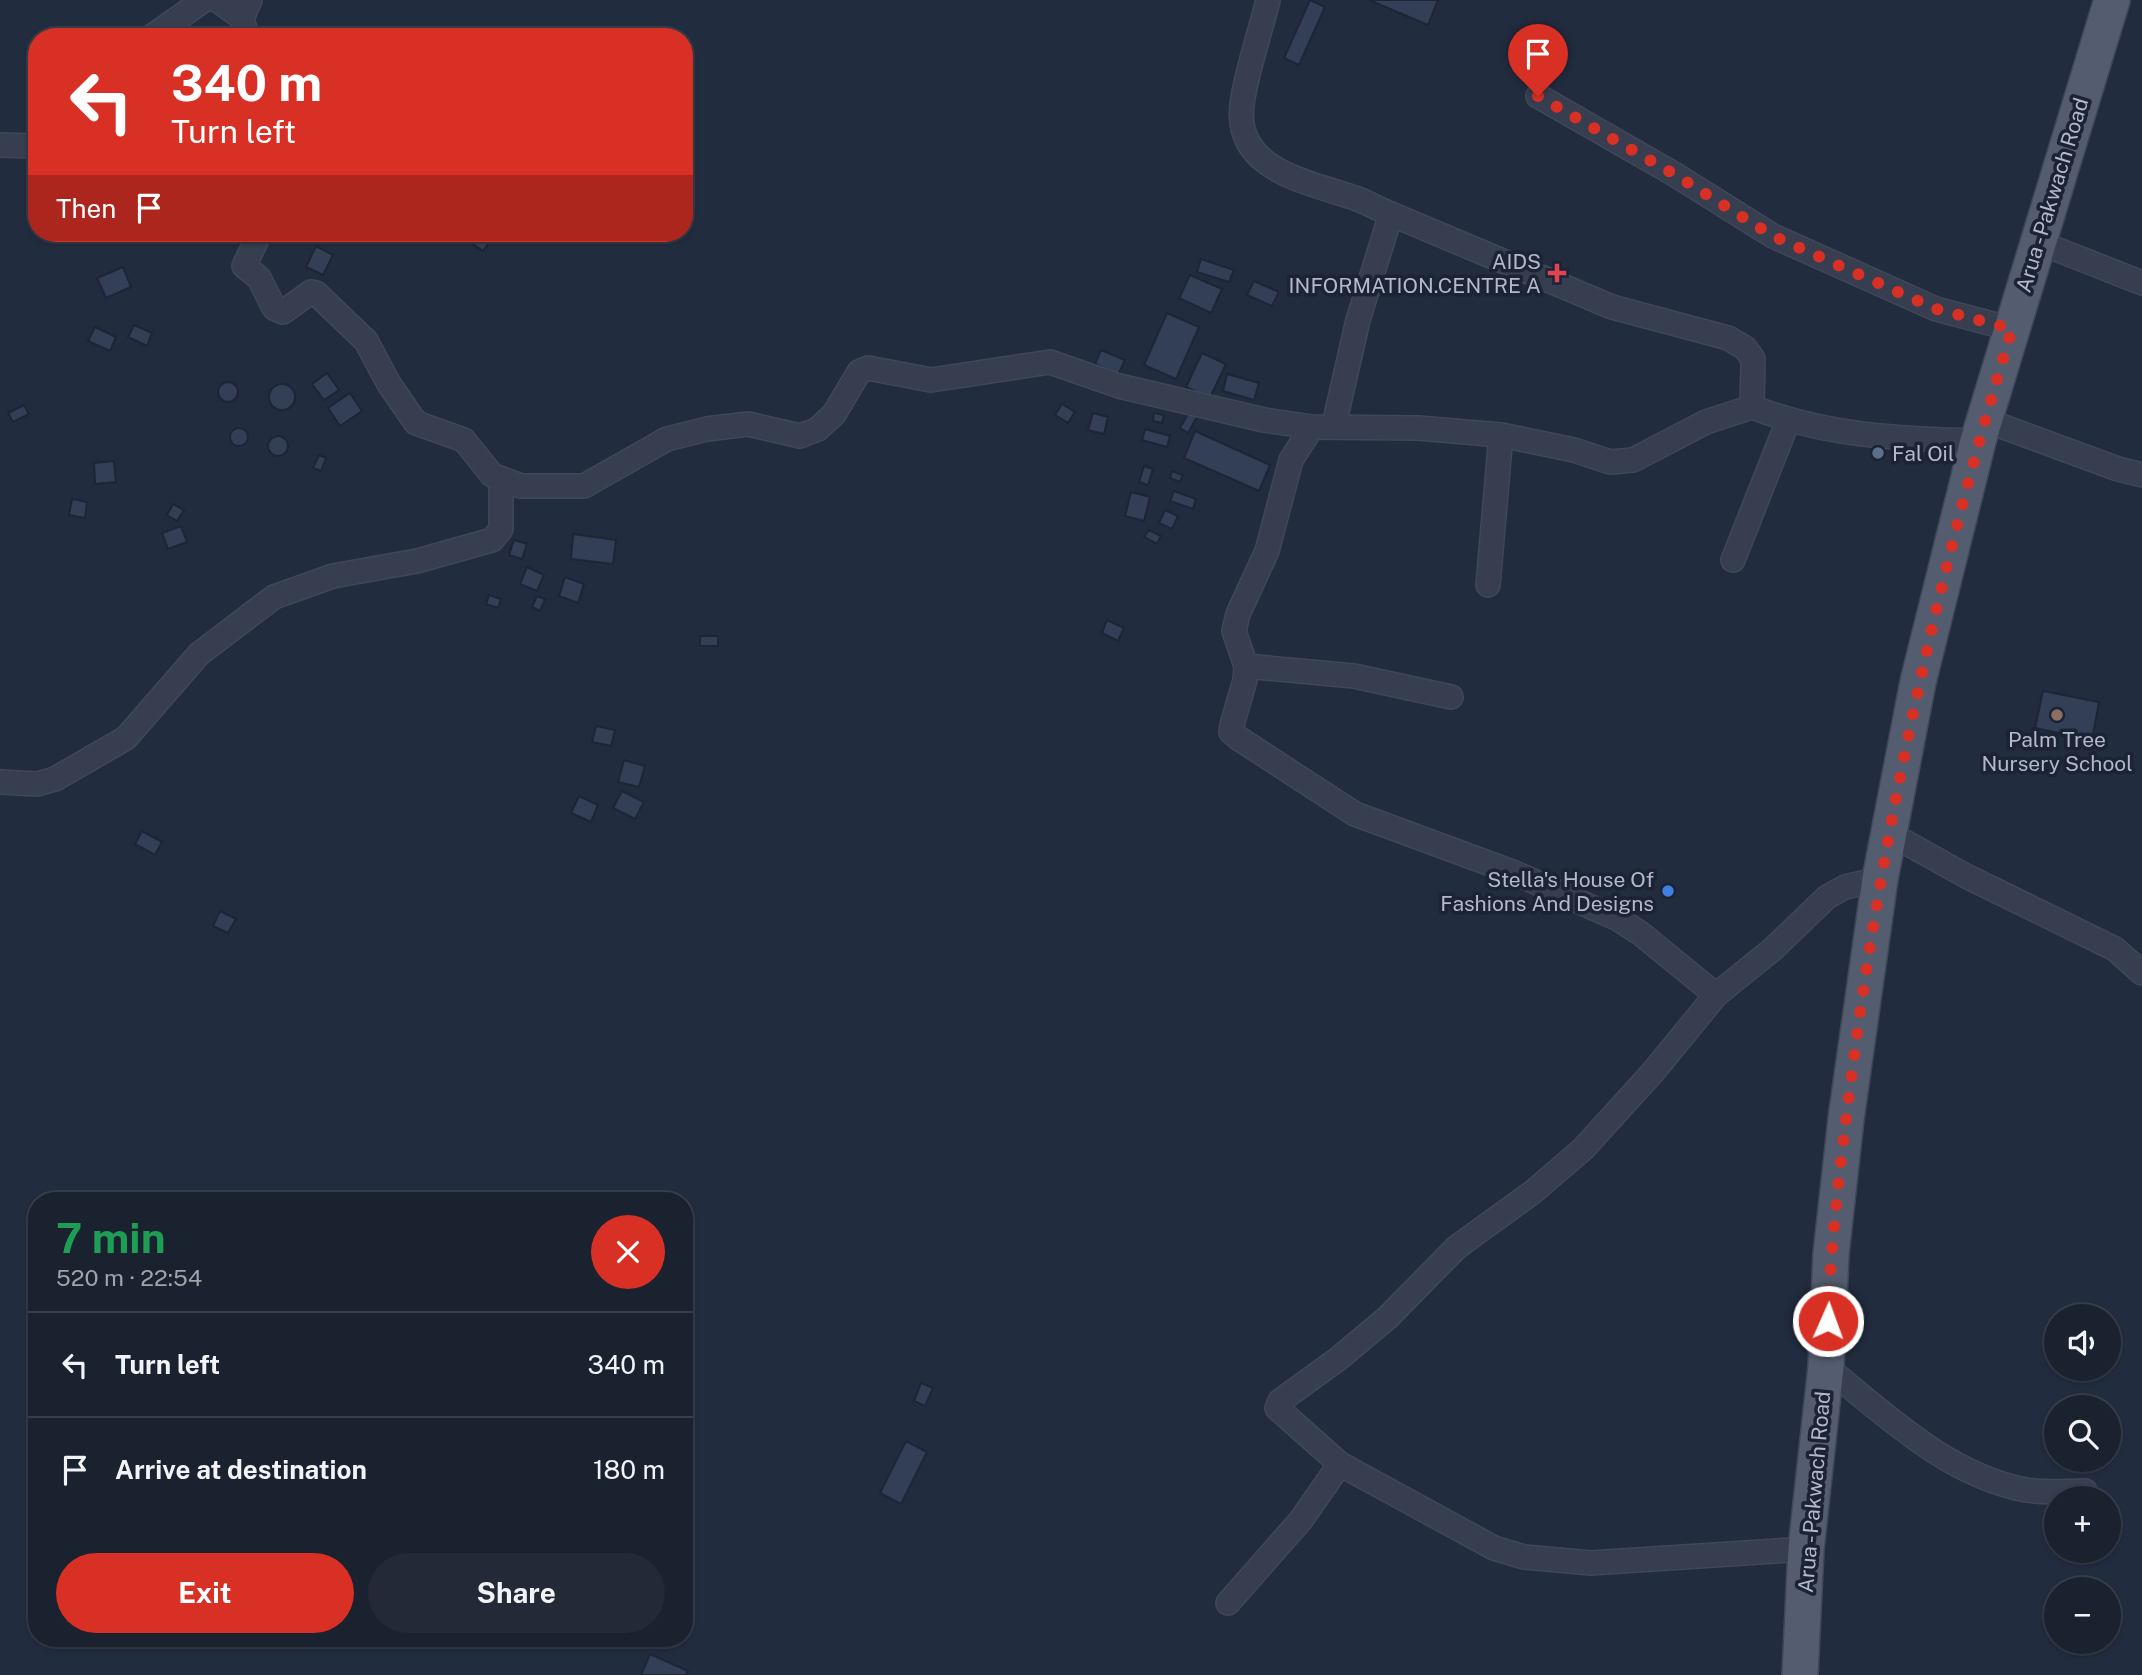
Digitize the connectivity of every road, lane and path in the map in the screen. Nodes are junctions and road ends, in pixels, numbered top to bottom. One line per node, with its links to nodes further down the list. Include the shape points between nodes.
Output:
1 (204, 0): 6 (street)
2 (217, 0): 5 (street)
3 (1268, 0): 10 (street, via 1242,106 1244,138 1257,158 1281,173)
4 (2112, 0): 12 (main road, Arua - Pakwach Road)
5 (246, 18)
6 (164, 28)
7 (1538, 96): 14 (street, via 1773,236 1936,309)
8 (0, 145): 9 (street)
9 (28, 146)
10 (1391, 214): 15 (street, via 1612,307 1728,338 1754,359); 17 (street)
11 (256, 242): 21 (street, via 244,266 259,278 274,308 283,312 316,293 366,341 416,423 464,440)
12 (2038, 242): 13 (street); 14 (main road, Arua - Pakwach Road)
13 (2142, 283)
14 (2012, 329): 18 (main road, Arua - Pakwach Road)
15 (1752, 407): 16 (street); 19 (street, via 1706,422 1622,462)
16 (1788, 421): 18 (street, via 1877,437); 22 (street)
17 (1323, 426): 19 (street); 21 (street, via 1264,420 1119,386 1050,362 931,380 868,368 859,372 834,414 818,429 800,436 748,424 725,426 667,439 584,486 521,486); 24 (street, via 1291,460 1266,551 1238,614 1234,631)
18 (1981, 430): 20 (street); 27 (main road, Arua - Pakwach Road, via 1918,682)
19 (1501, 435): 23 (street)
20 (2142, 475)
21 (501, 480): 26 (street, via 500,529 492,540 417,561 333,576 274,597 199,654 126,738 55,779 37,784)
22 (1733, 560)
23 (1489, 585)
24 (1246, 666): 25 (street, via 1354,676); 30 (street, via 1231,732 1238,738 1355,814 1515,873 1618,919)
25 (1451, 697)
26 (0, 782)
27 (1889, 832): 28 (main road, Arua - Pakwach Road); 29 (street, via 1966,876 2115,949)
28 (1880, 879): 30 (street, via 1845,887 1827,897); 31 (main road, Arua - Pakwach Road, via 1834,1227)
29 (2142, 973)
30 (1716, 995): 32 (street, via 1583,1149 1457,1247 1387,1318 1280,1401 1280,1413)
31 (1826, 1367): 33 (street, via 1926,1446 1958,1465 2025,1490); 34 (main road, Arua - Pakwach Road)
32 (1340, 1464): 34 (street, via 1493,1548 1524,1557 1591,1563); 35 (street, via 1301,1520)
33 (2044, 1490)
34 (1806, 1549): 36 (main road, Arua - Pakwach Road)
35 (1228, 1603)
36 (1800, 1675)

